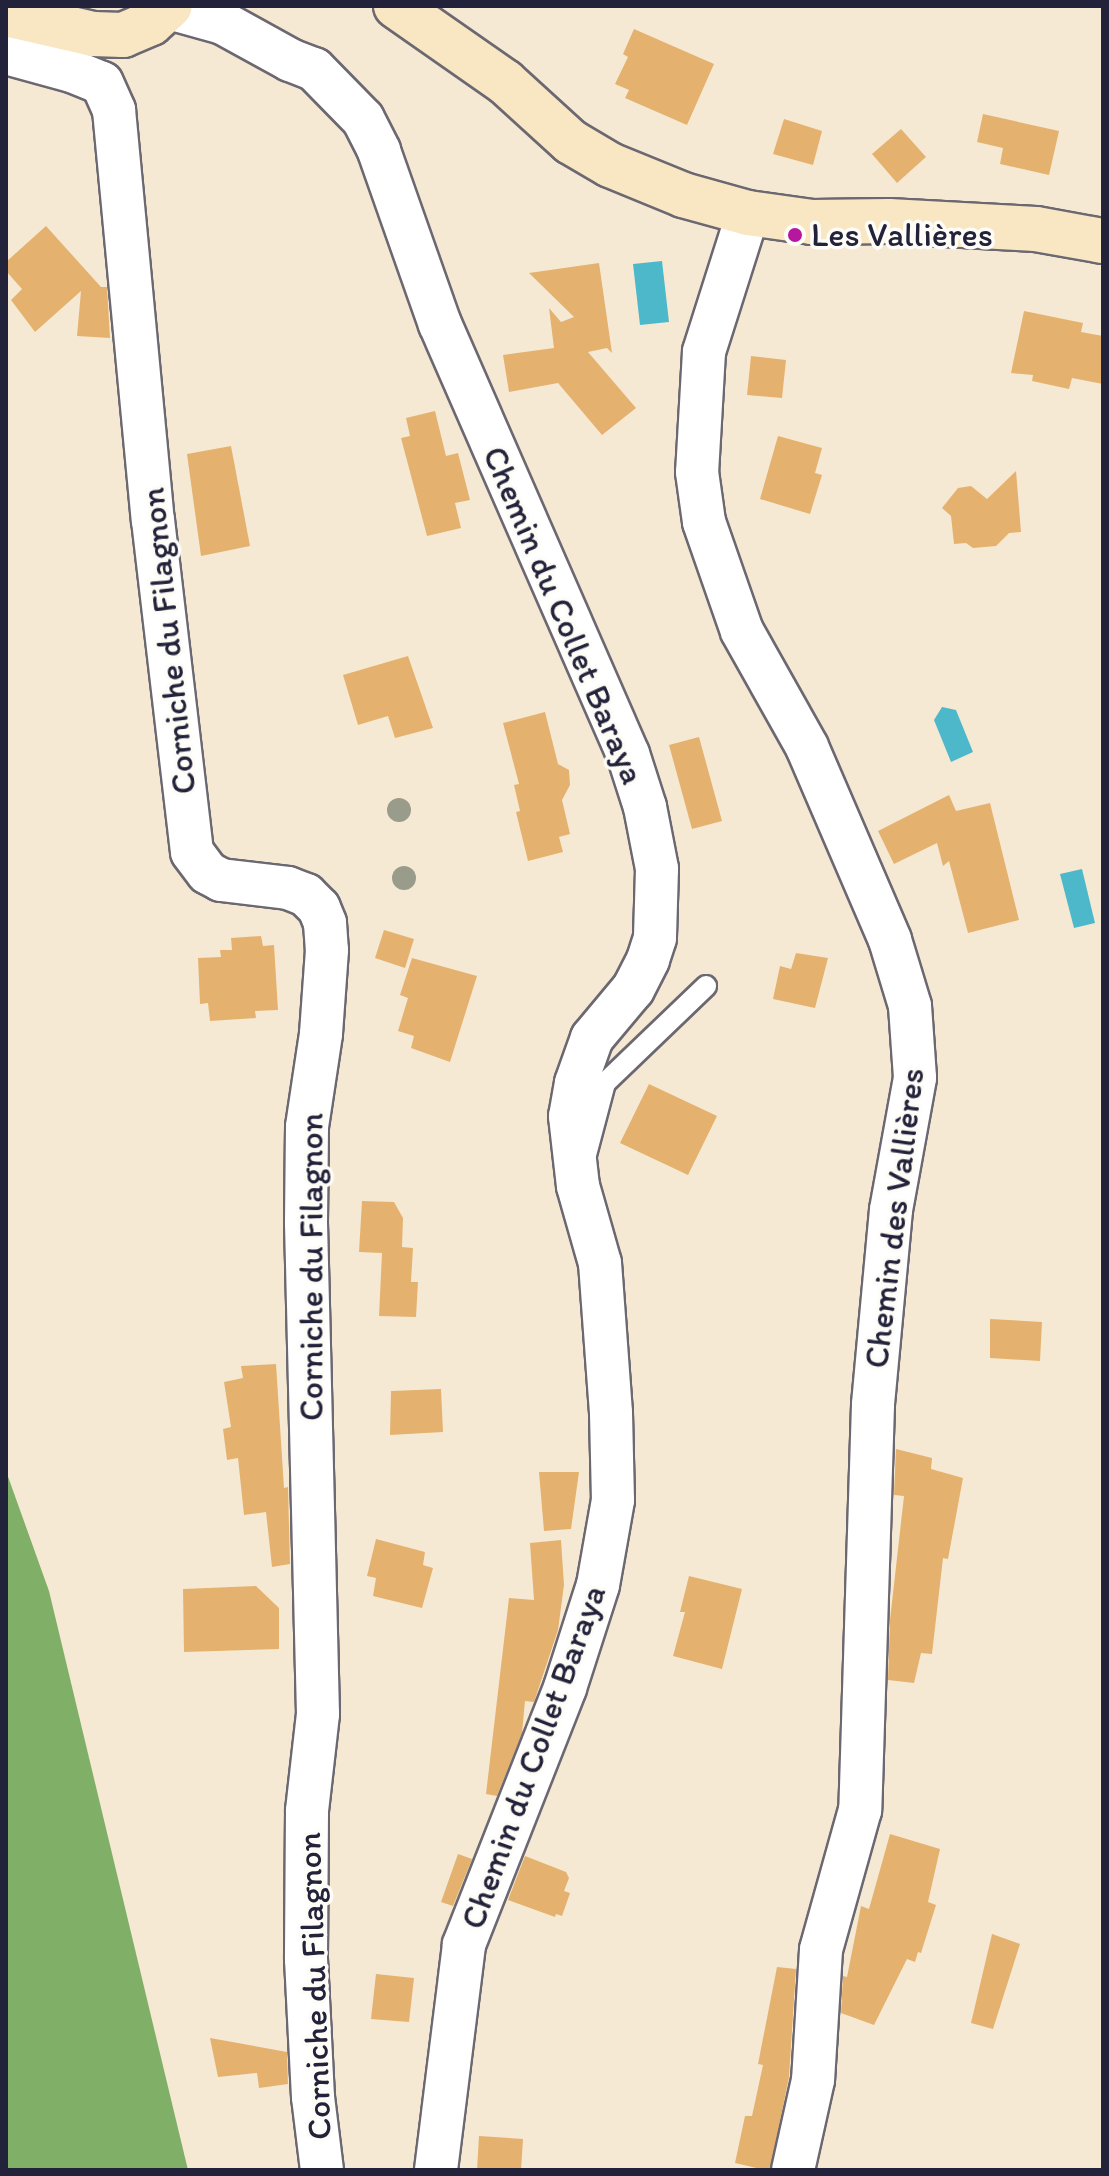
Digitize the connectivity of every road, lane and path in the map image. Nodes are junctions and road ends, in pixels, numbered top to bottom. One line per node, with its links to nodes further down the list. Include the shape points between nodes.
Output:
1 (396, 6): 5 (street, via 505,82 571,142 610,165 672,191)
2 (170, 7): 3 (street, via 151,23 123,35 93,34); 8 (street, Chemin du Collet Baraya, via 223,23 314,69 363,119 440,324 628,754 657,869 655,938 633,989 592,1038 576,1083 570,1116)
3 (6, 14)
4 (6, 53): 9 (street, Corniche du Filagnon, via 102,83 114,110 153,520 192,852 221,880 306,895 325,923 321,1034 307,1127 306,1223 318,1714 307,1811 306,1959)
5 (748, 213): 6 (street, via 812,222 1036,229); 11 (street, Chemin des Vallières, via 704,352 697,472 704,522 742,631 807,747 890,940 910,1006 915,1078 891,1210 873,1405 860,1810 821,1950 813,2080)
6 (1103, 241)
7 (706, 986): 8 (lane, via 605,1083)
8 (578, 1186): 10 (street, Chemin du Collet Baraya, via 600,1263 613,1500 598,1585 565,1688 464,1945)
9 (322, 2170)
10 (436, 2170)
11 (793, 2170)

